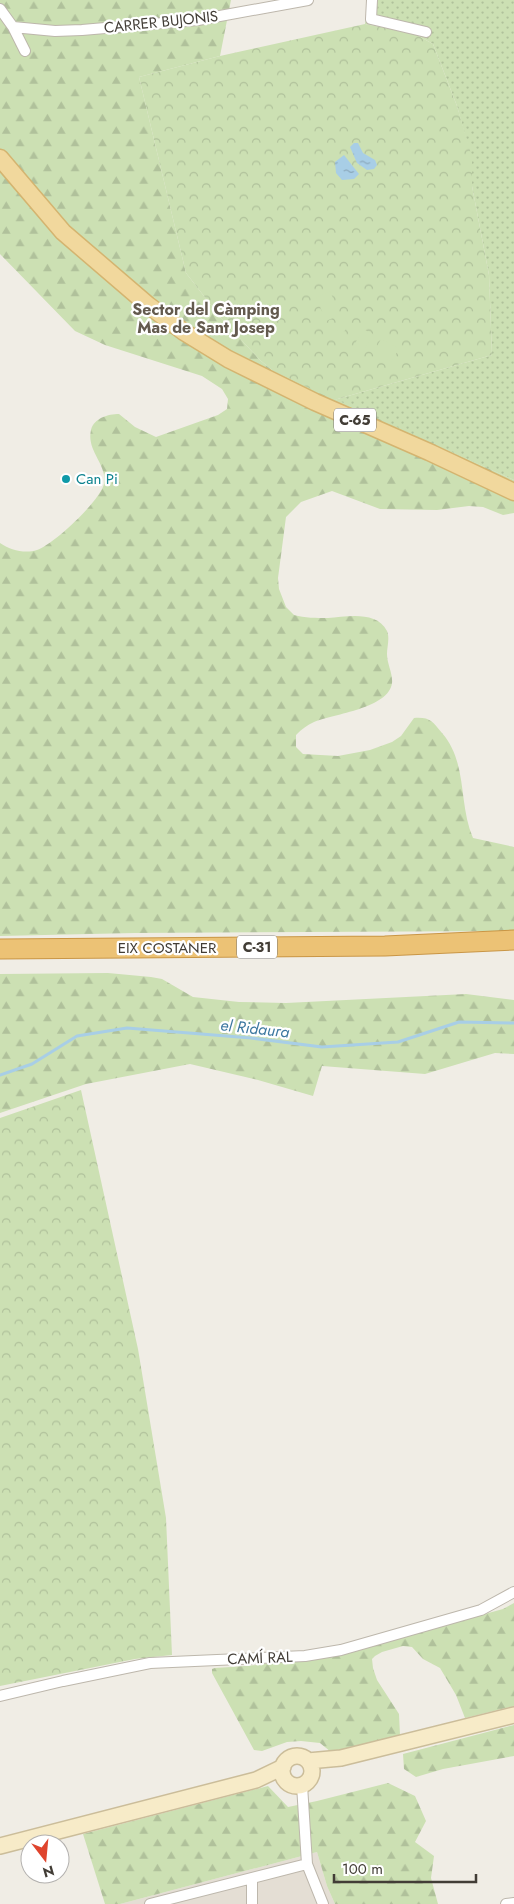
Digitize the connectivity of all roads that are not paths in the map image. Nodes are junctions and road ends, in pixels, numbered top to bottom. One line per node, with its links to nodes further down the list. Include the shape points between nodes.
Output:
1 (308, 0): 4 (street, CARRER BUJONIS, via 198,20 82,30)
2 (372, 0): 5 (street, via 371,19)
3 (0, 9): 4 (street)
4 (13, 27): 6 (street)
5 (426, 32)
6 (25, 51)
7 (0, 158): 8 (main road, C-65, via 64,232 184,332 315,402)
8 (514, 492)
9 (514, 940): 10 (highway, EIX COSTANER / C-31, via 385,946)
10 (0, 949)
11 (514, 952): 12 (highway, EIX COSTANER / C-31)
12 (0, 960)
13 (514, 1592): 14 (street, CAMÍ RAL, via 481,1610 340,1650 305,1656 150,1663)
14 (0, 1696)
15 (514, 1715): 16 (street, via 341,1758)
16 (307, 1773): 17 (street, via 293,1785); 17 (street, via 303,1757 294,1756 286,1761); 19 (street)
17 (284, 1774): 18 (street)
18 (0, 1846)
19 (307, 1864): 20 (street); 24 (street)
20 (252, 1879): 22 (street); 23 (street)
21 (514, 1903): 25 (street)
22 (150, 1904)
23 (252, 1904)
24 (323, 1904)
25 (506, 1904)

